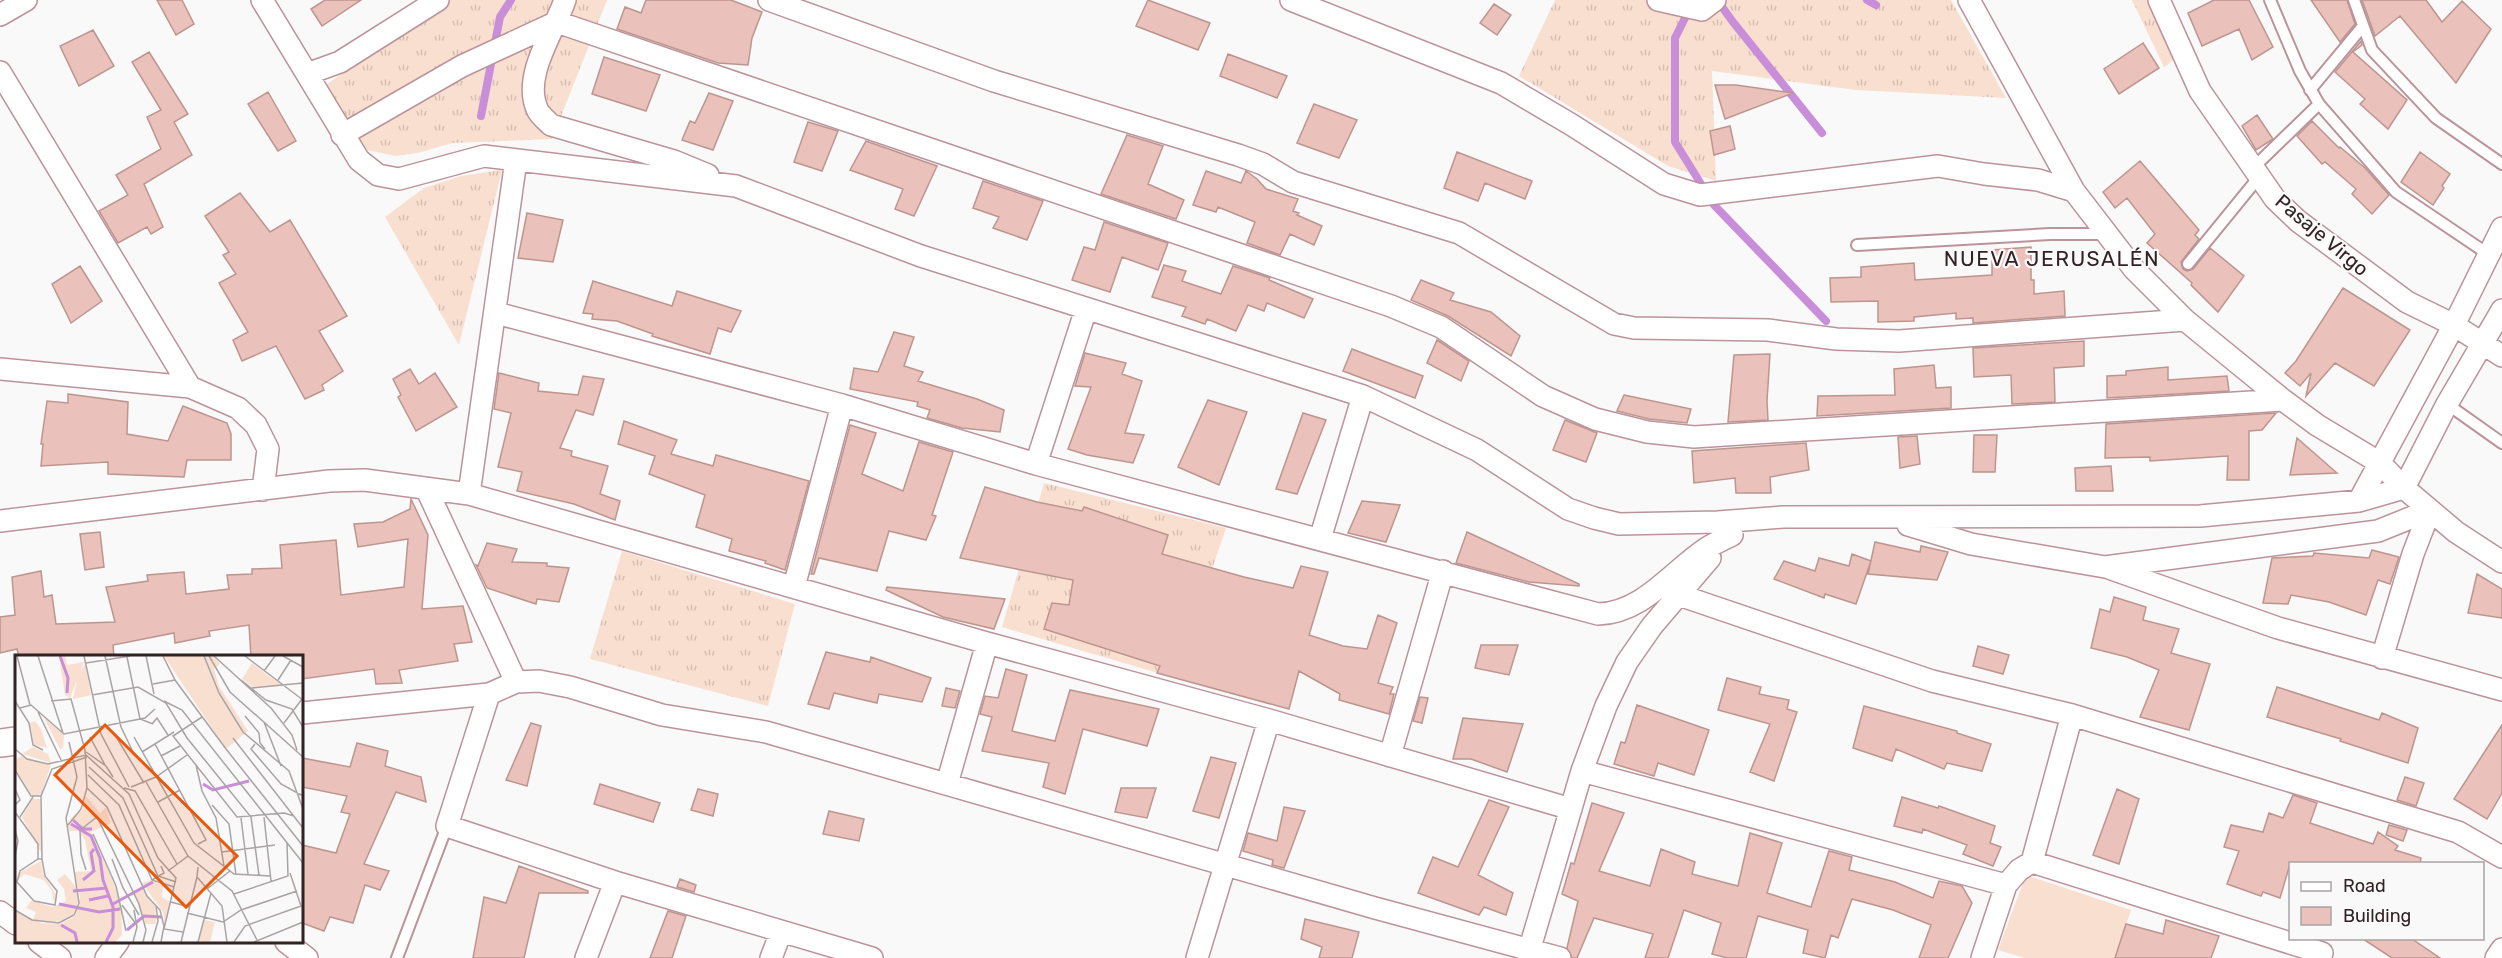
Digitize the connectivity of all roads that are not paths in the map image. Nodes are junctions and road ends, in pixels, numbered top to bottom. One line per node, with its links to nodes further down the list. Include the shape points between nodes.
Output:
1 (27, 0): 13 (street)
2 (262, 0): 17 (street)
3 (438, 0): 17 (street, via 340,62)
4 (565, 0): 14 (street)
5 (768, 0): 34 (street, via 993,81 1238,155 1293,182 1459,233 1614,324 1634,328 1768,330 1836,339 1899,341)
6 (1291, 0): 25 (street, via 1501,83 1665,184 1700,195 1938,166 2038,180)
7 (1658, 0): 8 (street, via 1702,10)
8 (1715, 0)
9 (1969, 0): 25 (street)
10 (2158, 0): 23 (street, Pasaje Virgo, via 2200,92)
11 (2270, 0): 18 (lane)
12 (2354, 0): 15 (lane)
13 (0, 15)
14 (557, 22): 20 (street, via 462,66); 24 (street, via 540,54 533,86 538,111 551,125 674,161); 41 (street, via 1391,306 1441,327 1543,396 1595,419 1647,432 1694,437)
15 (2363, 26): 18 (lane); 22 (lane, via 2372,50 2436,118)
16 (0, 72): 39 (street)
17 (307, 74): 20 (street)
18 (2310, 90): 19 (lane)
19 (2319, 104): 23 (lane); 29 (lane, via 2396,192)
20 (342, 135): 21 (street, via 359,160 378,175 399,179 484,156)
21 (516, 160): 24 (street); 33 (street)
22 (2502, 164)
23 (2256, 172): 30 (lane); 35 (street, Pasaje Virgo, via 2275,199 2307,228 2407,302)
24 (736, 186): 31 (street, via 921,256)
25 (2074, 191): 27 (street)
26 (2502, 228): 29 (street)
27 (2107, 234): 28 (lane); 34 (street, via 2134,269)
28 (1857, 245)
29 (2488, 254): 35 (street)
30 (2188, 264)
31 (1086, 309): 40 (street); 46 (street)
32 (2502, 310): 36 (street)
33 (496, 313): 43 (street); 50 (street)
34 (2185, 320): 41 (street)
35 (2454, 325): 36 (street, Pasaje Virgo); 45 (street)
36 (2482, 345): 37 (street, Pasaje Virgo); 42 (street)
37 (2502, 356)
38 (0, 369): 39 (street)
39 (190, 387): 48 (street, via 238,408 256,425 268,449)
40 (1363, 396): 53 (street, via 1478,450 1568,508 1593,518 1619,524); 57 (street)
41 (2283, 400): 45 (street)
42 (2447, 404): 44 (lane); 47 (street)
43 (842, 405): 46 (street); 61 (street)
44 (2502, 443)
45 (2380, 463): 47 (street); 51 (street)
46 (1036, 464): 57 (street)
47 (2404, 488): 51 (street); 52 (street)
48 (263, 490): 49 (street, via 365,480); 55 (street)
49 (427, 490): 50 (street); 65 (street)
50 (469, 494): 61 (street)
51 (2359, 501): 54 (street, via 2200,516)
52 (2430, 510): 58 (street); 59 (street, via 2378,531); 64 (street)
53 (1783, 517): 54 (street); 56 (street)
54 (1886, 518): 59 (street, via 1971,544)
55 (0, 521)
56 (1732, 535): 60 (street, via 1708,547 1629,608 1613,614 1598,614); 62 (street)
57 (1320, 538): 60 (street)
58 (2502, 562)
59 (2105, 567): 64 (street, via 2278,628)
60 (1443, 571): 73 (street)
61 (794, 588): 63 (street)
62 (1679, 596): 69 (street, via 1932,681); 74 (street, via 1627,662)
63 (987, 642): 70 (street); 75 (street)
64 (2382, 658): 66 (street)
65 (516, 682): 67 (street); 75 (street, via 538,681 570,687 662,715 766,732)
66 (2502, 690)
67 (489, 694): 68 (street); 77 (street)
68 (303, 713)
69 (2072, 716): 78 (street, via 2458,832); 79 (street)
70 (1269, 720): 73 (street); 80 (street)
71 (15, 741): 72 (street)
72 (0, 743)
73 (1390, 756): 76 (street)
74 (1582, 771): 76 (street); 82 (street)
75 (947, 784): 80 (street)
76 (1571, 809): 90 (street)
77 (447, 826): 81 (street); 95 (lane)
78 (2502, 857)
79 (2032, 862): 82 (street); 91 (street)
80 (1226, 866): 90 (street); 99 (street)
81 (615, 882): 85 (street); 96 (street)
82 (2006, 885): 101 (street)
83 (0, 912): 84 (street)
84 (15, 923)
85 (781, 932): 97 (street); 98 (street)
86 (40, 943): 92 (street)
87 (117, 943): 93 (street)
88 (287, 943): 94 (street)
89 (2502, 949): 102 (street)
90 (1528, 953): 100 (street)
91 (2322, 953)
92 (60, 958)
93 (106, 958)
94 (307, 958)
95 (398, 958)
96 (586, 958)
97 (771, 958)
98 (872, 958)
99 (1197, 958)
100 (1560, 958)
101 (1982, 958)
102 (2496, 958)

